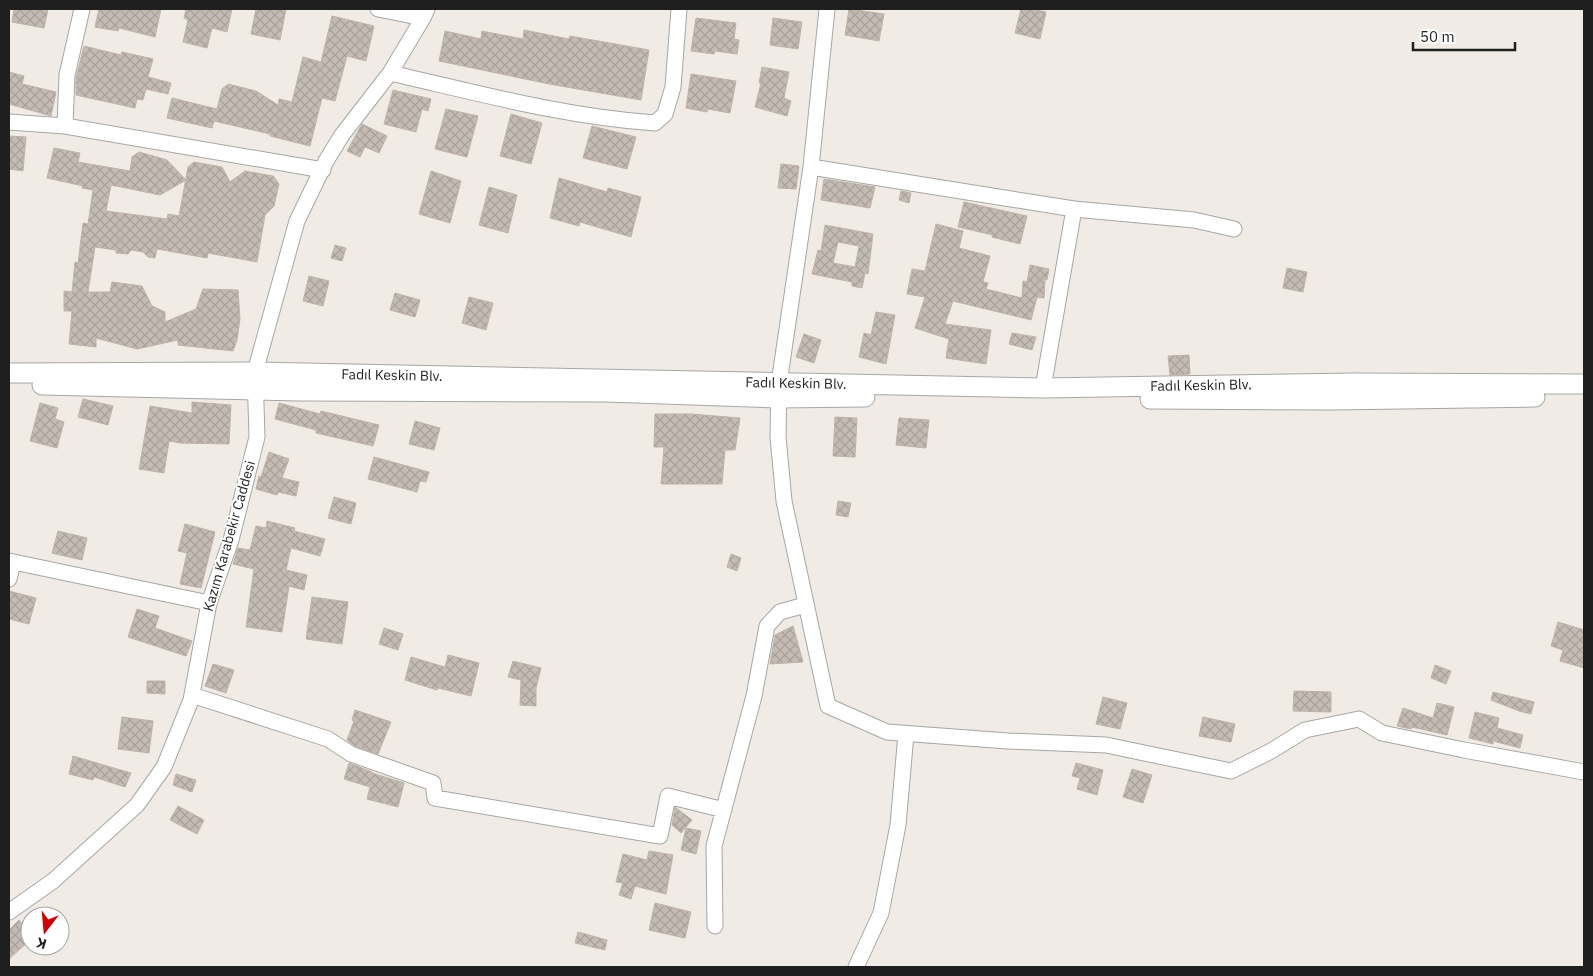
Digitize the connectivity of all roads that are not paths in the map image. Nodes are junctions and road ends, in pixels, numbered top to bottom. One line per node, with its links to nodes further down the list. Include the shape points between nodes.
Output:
1 (82, 9): 8 (street, via 68,74)
2 (378, 9): 5 (street)
3 (680, 9): 6 (street, via 673,87 665,114 655,123 561,112)
4 (827, 9): 9 (street)
5 (425, 14): 6 (street, Kazım Karabekir Caddesi)
6 (390, 73): 10 (street, Kazım Karabekir Caddesi, via 342,135)
7 (9, 122): 8 (street)
8 (65, 126): 10 (street)
9 (811, 167): 11 (street); 18 (street)
10 (323, 170): 14 (street, Kazım Karabekir Caddesi, via 297,222)
11 (1074, 209): 12 (street, via 1194,220); 17 (street)
12 (1234, 229)
13 (9, 373): 14 (street, Fadıl Keskin Blv.)
14 (255, 381): 16 (street, Fadıl Keskin Blv.); 18 (street, Fadıl Keskin Blv.); 22 (street, Kazım Karabekir Caddesi, via 257,437 231,540)
15 (1584, 384): 17 (street, Fadıl Keskin Blv., via 1355,382)
16 (9, 385)
17 (1043, 388): 18 (street, Fadıl Keskin Blv.)
18 (778, 390): 19 (street, Fadıl Keskin Blv., via 1332,400); 23 (street, via 778,437 784,500)
19 (1584, 396)
20 (11, 561): 21 (street); 22 (street)
21 (9, 579)
22 (209, 603): 24 (street, Kazım Karabekir Caddesi)
23 (805, 604): 25 (street, via 828,706 888,732); 27 (street, via 780,612 767,626 754,696)
24 (192, 695): 27 (street, via 328,739 351,754 433,784 435,798 660,836 668,796); 28 (street, Kazım Karabekir Caddesi, via 164,767 137,805 53,881)
25 (906, 734): 26 (street, via 1106,745 1231,771 1305,730 1359,719 1382,733); 30 (street, via 898,826 881,914)
26 (1584, 772)
27 (724, 810): 29 (street, via 714,846)
28 (9, 912)
29 (715, 926)
30 (856, 967)

